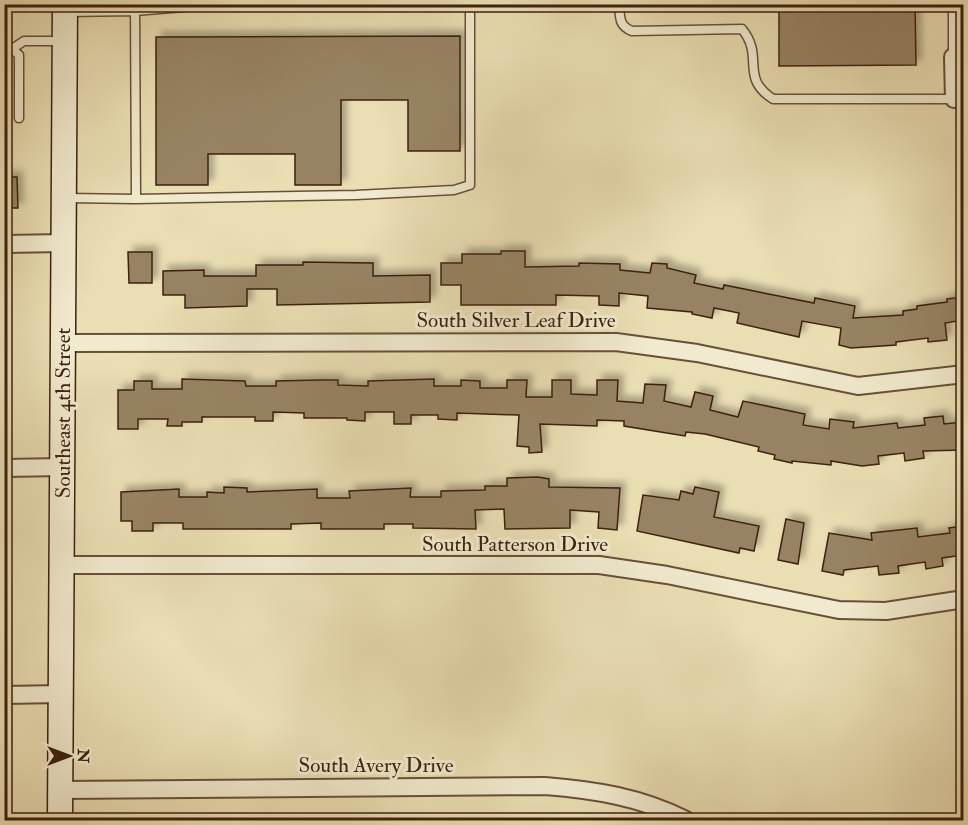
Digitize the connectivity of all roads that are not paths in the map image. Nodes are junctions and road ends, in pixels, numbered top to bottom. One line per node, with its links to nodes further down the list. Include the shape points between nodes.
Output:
1 (221, 4): 6 (lane)
2 (437, 4): 5 (lane)
3 (620, 4): 12 (lane, via 620,20 624,28 632,31 742,29 751,40 755,83 773,99)
4 (953, 4): 11 (lane)
5 (470, 5): 15 (lane, via 471,185 454,190 356,195)
6 (183, 6): 8 (lane)
7 (65, 8): 8 (lane); 9 (main road, Southeast 4th Street)
8 (135, 8): 15 (lane)
9 (65, 41): 10 (lane, via 24,40); 14 (main road, Southeast 4th Street)
10 (8, 49): 13 (lane, via 19,55)
11 (958, 59): 12 (street)
12 (959, 99)
13 (19, 118)
14 (64, 198): 15 (lane); 16 (main road, Southeast 4th Street)
15 (136, 199)
16 (64, 243): 17 (street); 18 (main road, Southeast 4th Street)
17 (4, 244)
18 (63, 343): 19 (street, South Silver Leaf Drive, via 616,342 697,353 858,386); 20 (main road, Southeast 4th Street)
19 (963, 374)
20 (63, 467): 21 (street); 22 (main road, Southeast 4th Street)
21 (4, 468)
22 (61, 565): 23 (street, South Patterson Drive, via 599,565 839,610 886,611); 24 (main road, Southeast 4th Street)
23 (963, 599)
24 (61, 694): 25 (street); 26 (main road, Southeast 4th Street)
25 (4, 695)
26 (61, 790): 27 (main road, Southeast 4th Street); 28 (street, South Avery Drive, via 545,786 610,793)
27 (60, 820)
28 (686, 820)

